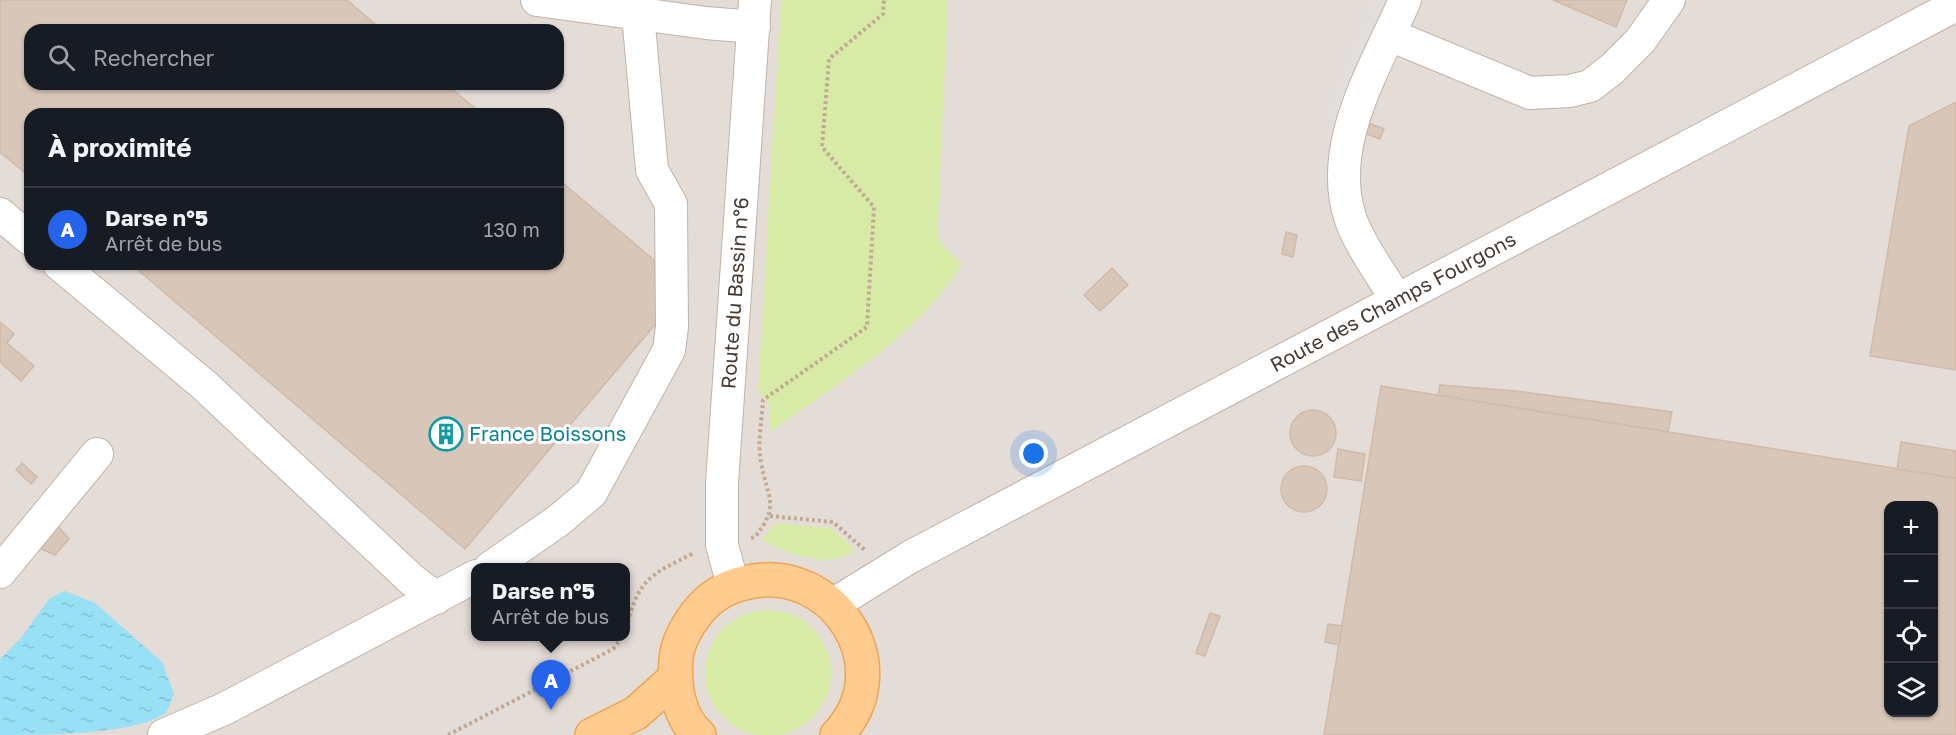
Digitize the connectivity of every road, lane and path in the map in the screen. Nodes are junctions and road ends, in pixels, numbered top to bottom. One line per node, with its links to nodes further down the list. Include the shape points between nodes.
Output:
1 (537, 0): 7 (street)
2 (884, 0): 14 (path, via 883,15 829,59 822,147 874,207 867,327 763,400 760,461 768,484)
3 (1405, 0): 8 (street)
4 (1669, 0): 8 (street, via 1640,40 1612,69 1590,86 1570,91 1530,93)
5 (1956, 5): 12 (street, Route des Champs Fourgons)
6 (754, 13): 7 (street); 21 (street, Route du Bassin n°6, via 722,483 722,545)
7 (638, 14): 17 (street, via 652,170 671,204 669,350 591,492 559,520)
8 (1390, 35): 12 (street, via 1352,122 1343,192 1352,223)
9 (0, 214): 10 (street)
10 (24, 234)
11 (66, 270): 22 (street, via 204,385)
12 (1396, 300): 20 (street, Route des Champs Fourgons, via 910,556)
13 (97, 454): 18 (street)
14 (770, 516): 15 (path); 20 (path, via 833,522 867,551)
15 (755, 537)
16 (698, 552): 24 (path, via 645,582)
17 (496, 563)
18 (0, 572)
19 (471, 579): 22 (street)
20 (867, 584): 23 (street, Route des Champs Fourgons)
21 (733, 585): 23 (main road, via 759,579 786,580 812,589); 26 (main road, via 708,601 689,622 677,650)
22 (436, 598): 29 (street, via 224,709)
23 (834, 604): 27 (main road, via 853,630 863,662 860,695)
24 (630, 616)
25 (619, 641): 30 (path, via 613,650)
26 (675, 678): 28 (main road, via 681,707); 31 (main road, via 636,712)
27 (846, 732)
28 (694, 734)
29 (164, 735)
30 (448, 735)
31 (592, 735)

